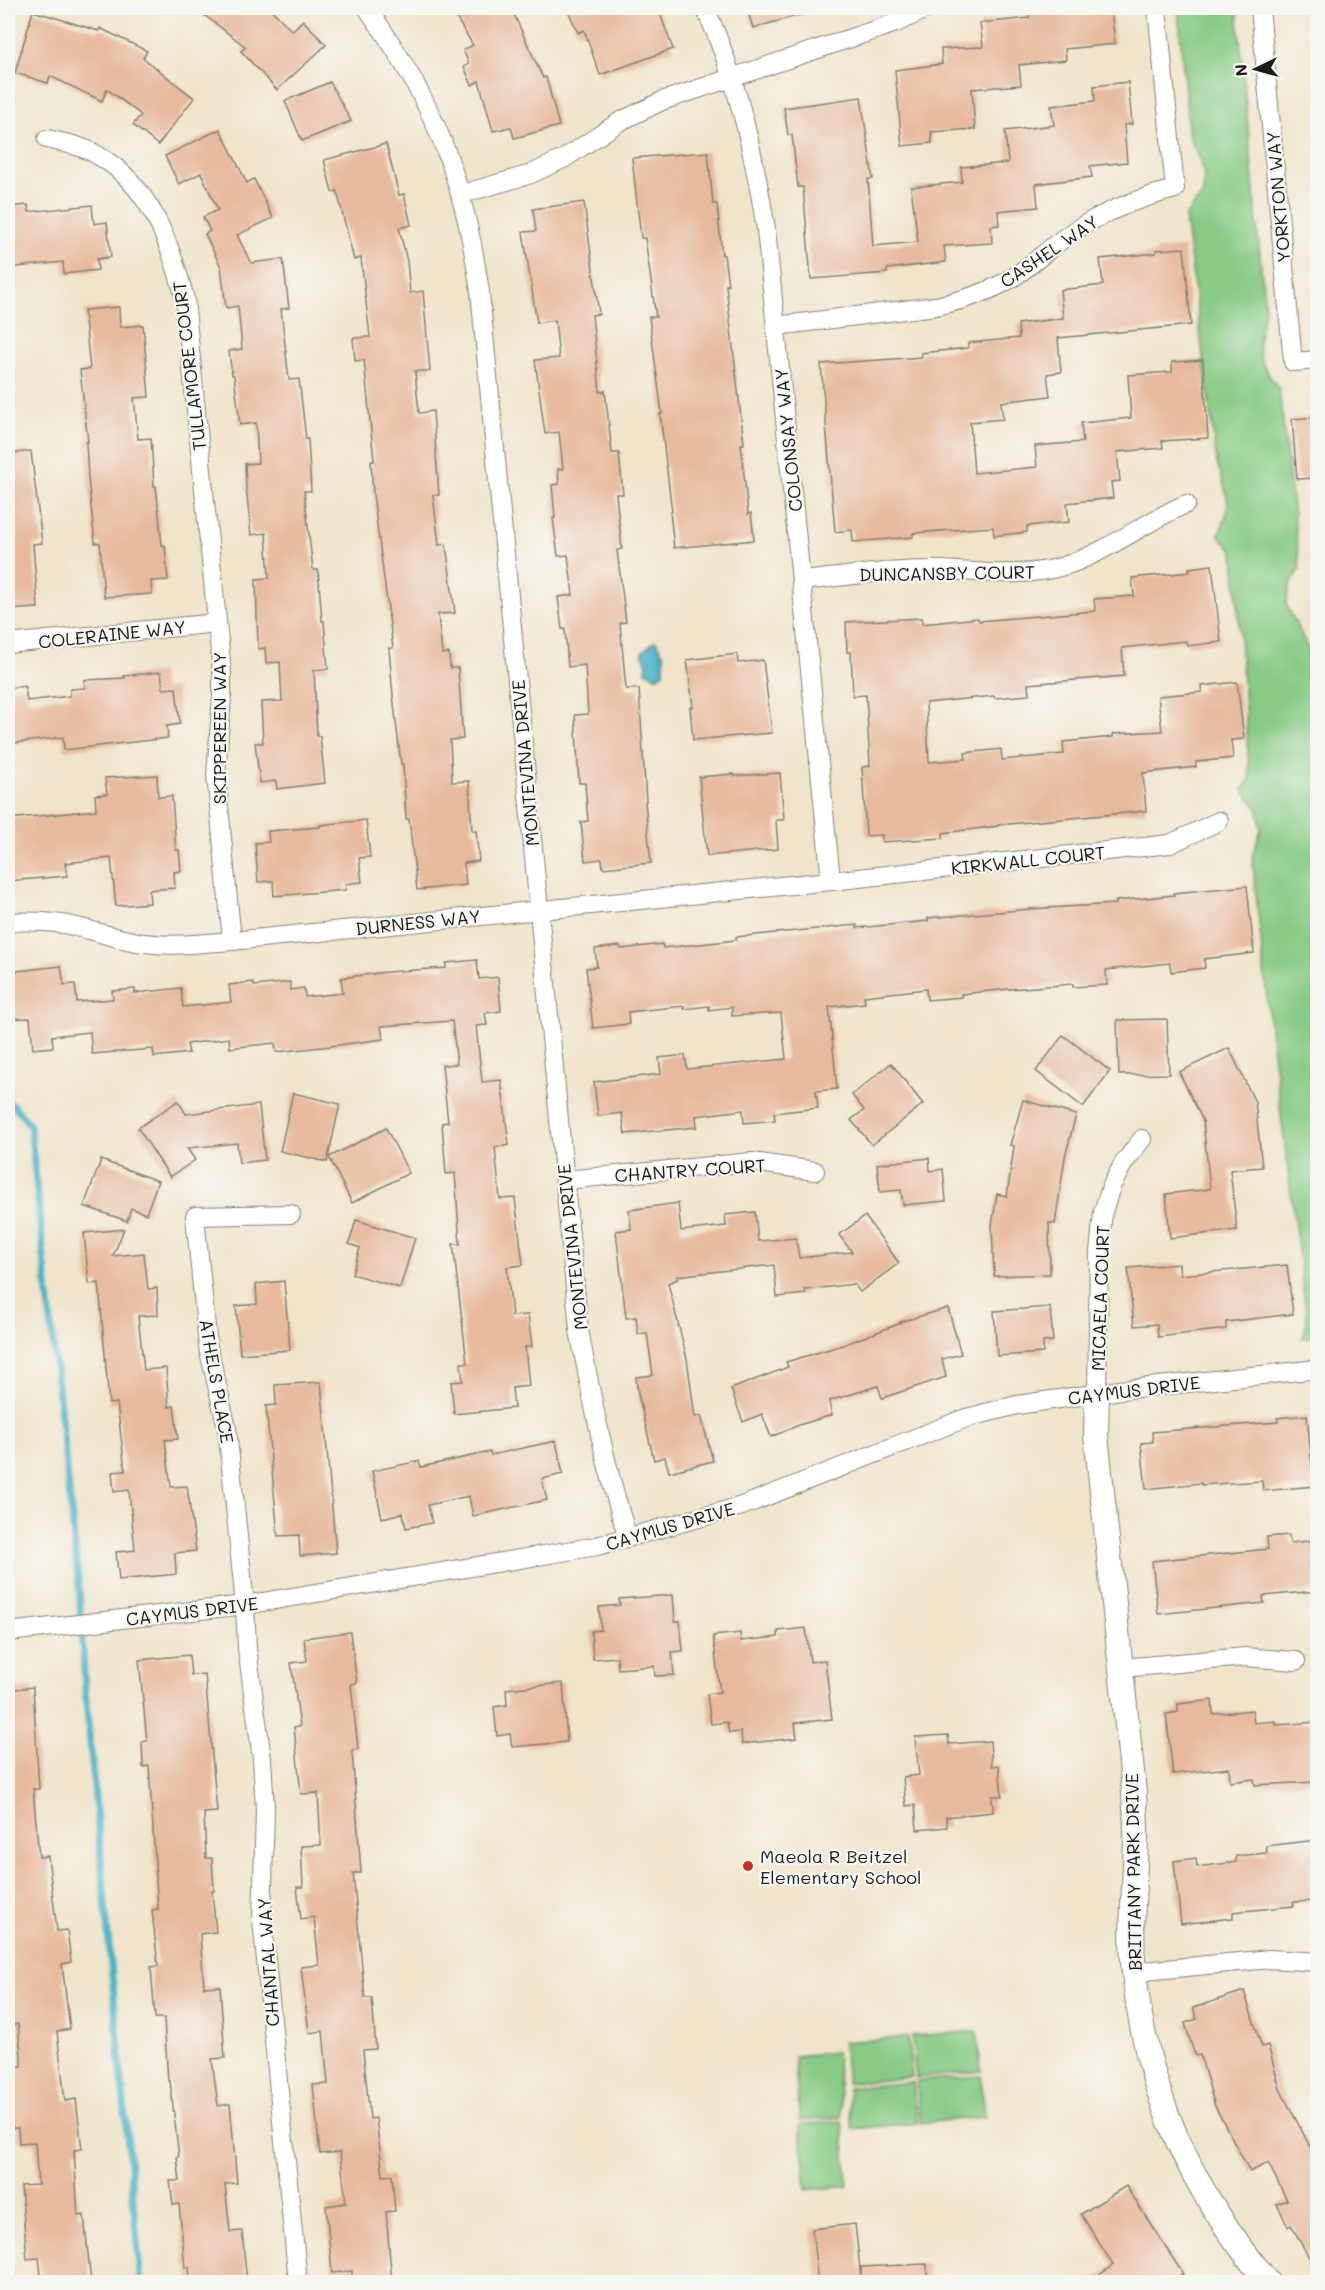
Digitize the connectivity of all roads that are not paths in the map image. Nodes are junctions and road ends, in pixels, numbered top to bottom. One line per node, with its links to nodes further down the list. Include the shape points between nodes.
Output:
1 (367, 8): 8 (street, MONTEVINA DRIVE, via 397,49 425,99)
2 (705, 8): 6 (street, COLONSAY WAY)
3 (927, 8): 6 (street, via 896,23)
4 (1157, 8): 9 (street, CASHEL WAY, via 1175,189 1114,208 1075,230 1017,275 957,302)
5 (1260, 8): 10 (street, YORKTON WAY, via 1293,362)
6 (732, 79): 8 (street, via 643,109 565,158 531,174); 9 (street, COLONSAY WAY, via 757,172)
7 (47, 139): 13 (street, TULLAMORE COURT, via 100,156 123,173 156,219 175,260 184,298)
8 (462, 194): 17 (street, MONTEVINA DRIVE, via 480,292)
9 (776, 326): 12 (street, COLONSAY WAY)
10 (1317, 360)
11 (1186, 504): 12 (street, DUNCANSBY COURT, via 1100,551 1064,566 1034,572 891,571)
12 (801, 581): 16 (street, COLONSAY WAY)
13 (217, 623): 14 (street, COLERAINE WAY); 19 (street, SKIPPEREEN WAY, via 222,696 216,775)
14 (8, 644)
15 (1219, 821): 16 (street, KIRKWALL COURT, via 1170,844)
16 (831, 881): 17 (street, DURNESS WAY)
17 (539, 910): 19 (street, DURNESS WAY); 22 (street, MONTEVINA DRIVE)
18 (8, 922): 19 (street, DURNESS WAY, via 76,926 144,943)
19 (232, 941)
20 (1142, 1139): 25 (street, MICAELA COURT, via 1122,1164 1103,1212 1098,1252)
21 (815, 1171): 22 (street, CHANTRY COURT, via 752,1162)
22 (564, 1180): 26 (street, MONTEVINA DRIVE, via 581,1340 592,1403)
23 (291, 1214): 27 (street, ATHELS PLACE, via 195,1216 208,1347 227,1428)
24 (1317, 1369): 25 (street, CAYMUS DRIVE)
25 (1097, 1395): 26 (street, CAYMUS DRIVE, via 1017,1405 966,1418 742,1506); 30 (street, BRITTANY PARK DRIVE, via 1096,1435)
26 (628, 1538): 27 (street, CAYMUS DRIVE)
27 (245, 1605): 28 (street, CAYMUS DRIVE); 33 (street, CHANTAL WAY, via 265,1809 262,1920)
28 (8, 1632)
29 (1296, 1661): 30 (street, via 1245,1656)
30 (1122, 1668): 32 (street, BRITTANY PARK DRIVE, via 1136,1831)
31 (1317, 1962): 32 (street, via 1270,1959)
32 (1134, 1972): 34 (street, BRITTANY PARK DRIVE, via 1145,2045 1182,2153 1240,2250)
33 (298, 2283)
34 (1268, 2283)

